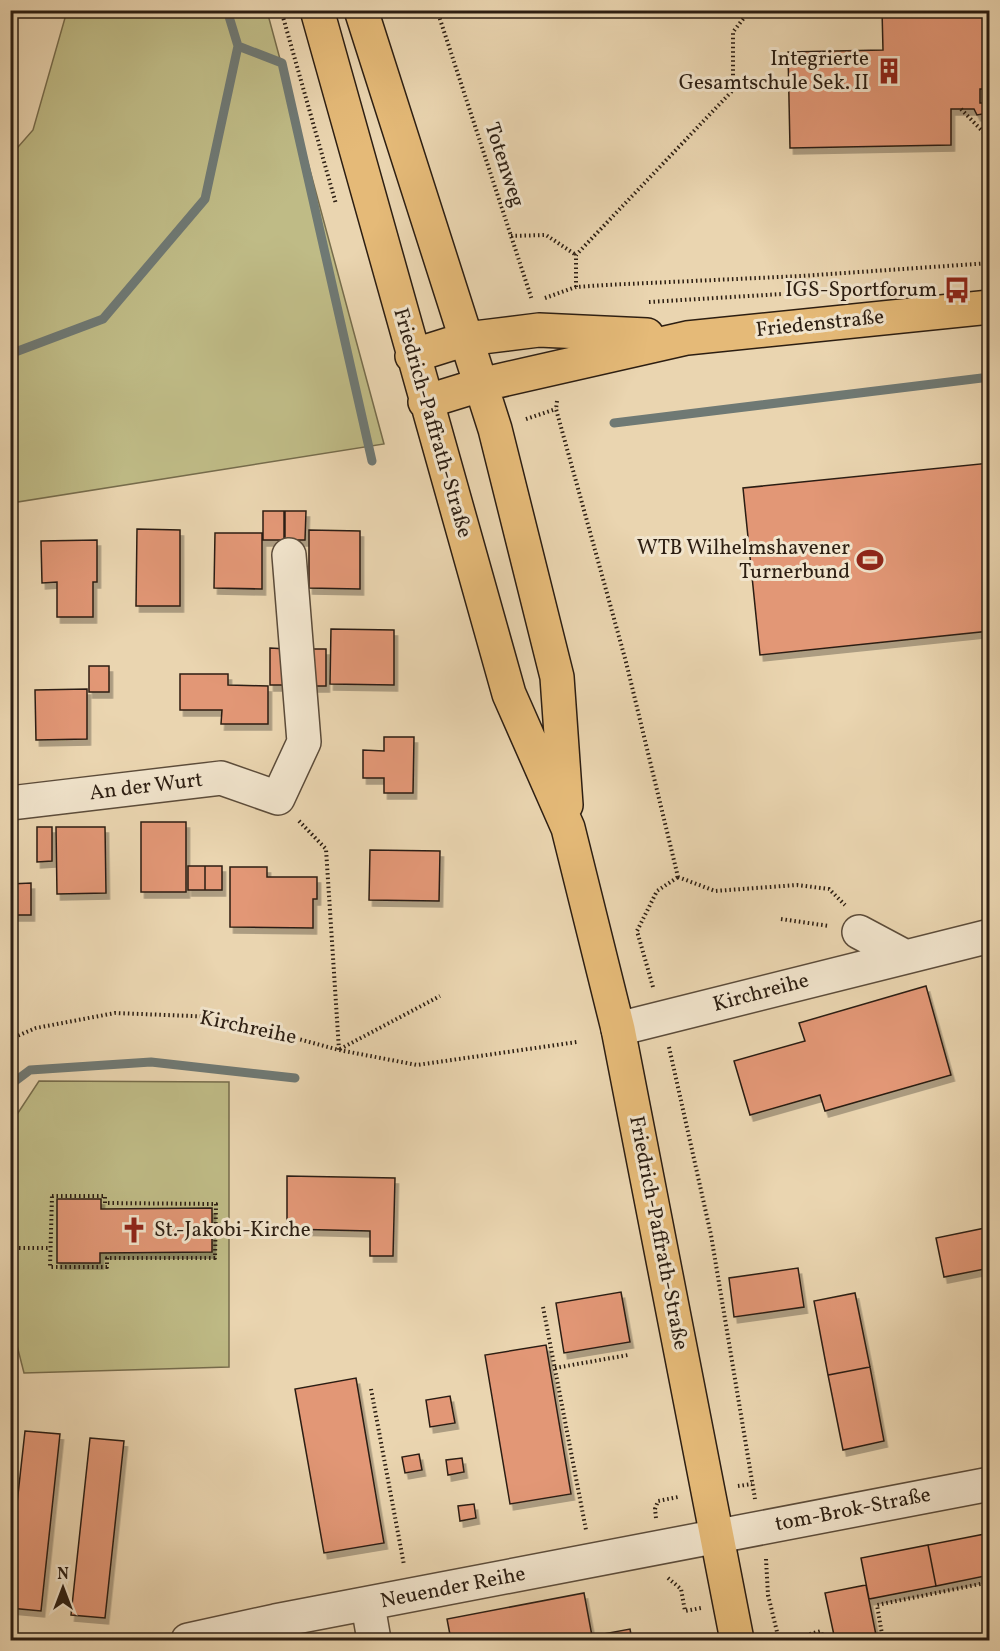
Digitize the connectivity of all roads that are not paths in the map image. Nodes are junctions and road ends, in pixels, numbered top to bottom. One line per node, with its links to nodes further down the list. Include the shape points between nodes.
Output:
1 (317, 10): 6 (main road, Friedrich-Paffrath-Straße)
2 (361, 10): 5 (main road, Friedrich-Paffrath-Straße)
3 (990, 308): 4 (main road, Friedenstraße)
4 (687, 338): 5 (main road, Friedenstraße, via 542,311); 7 (main road, Friedenstraße)
5 (466, 339): 6 (main road, Friedenstraße); 7 (main road, Friedrich-Paffrath-Straße)
6 (412, 356): 8 (main road, Friedrich-Paffrath-Straße)
7 (480, 385): 8 (main road, Friedenstraße); 11 (main road, Friedrich-Paffrath-Straße, via 495,429 557,677)
8 (425, 402): 11 (main road, Friedrich-Paffrath-Straße, via 509,694)
9 (289, 555): 10 (street, An der Wurt, via 303,742 278,798 221,778)
10 (10, 803)
11 (568, 828): 15 (main road, Friedrich-Paffrath-Straße)
12 (859, 932): 14 (street)
13 (990, 936): 14 (street, Kirchreihe)
14 (904, 956): 15 (street, Kirchreihe)
15 (618, 1029): 17 (main road, Friedrich-Paffrath-Straße)
16 (990, 1484): 17 (street, tom-Brok-Straße)
17 (717, 1536): 18 (street, Neuender Reihe); 21 (main road, Friedrich-Paffrath-Straße)
18 (368, 1605): 19 (street, Neuender Reihe); 20 (street)
19 (188, 1641)
20 (374, 1641)
21 (737, 1641)

